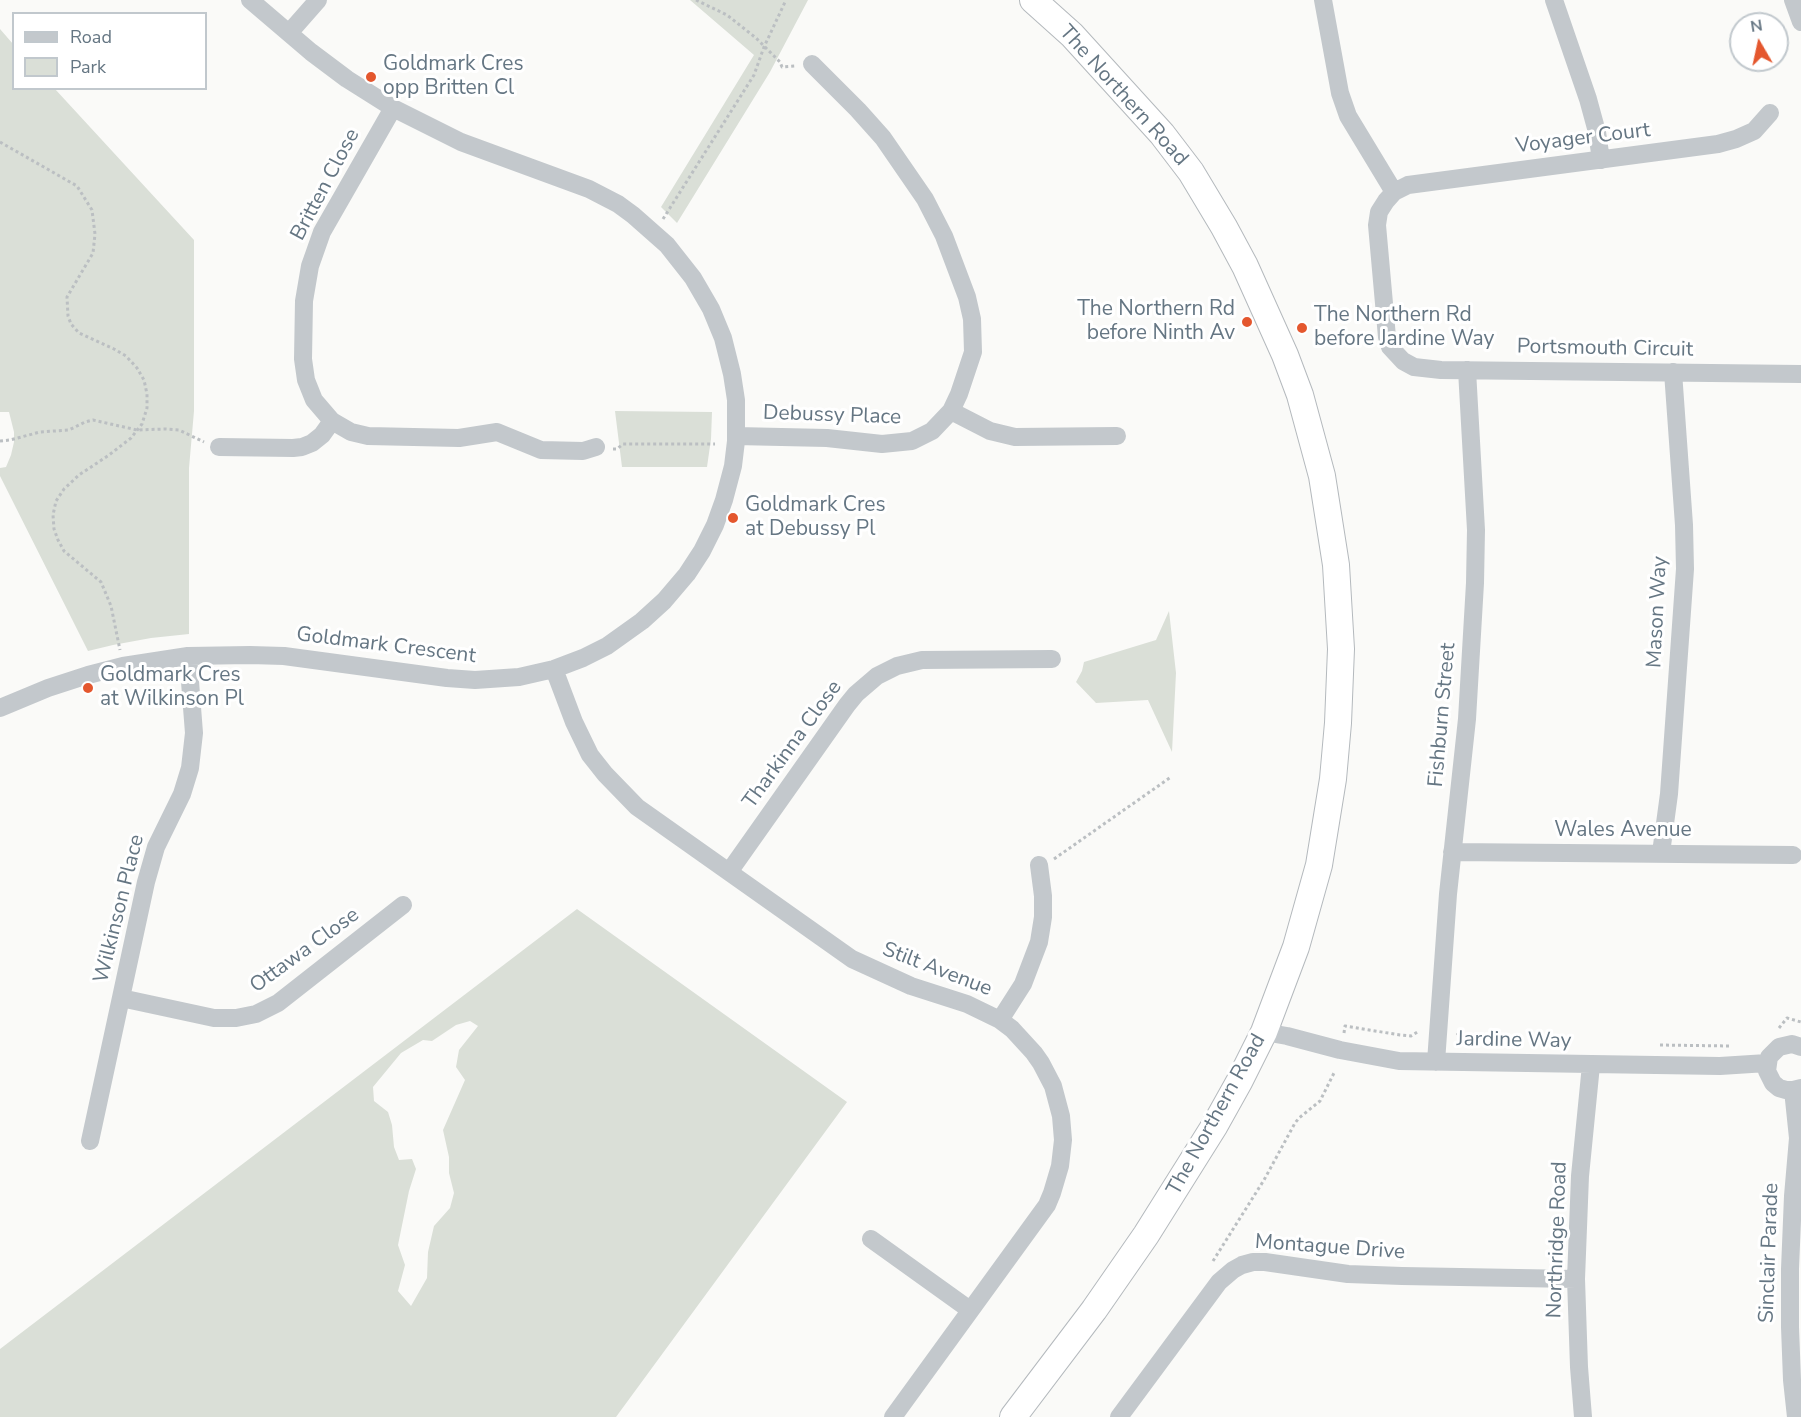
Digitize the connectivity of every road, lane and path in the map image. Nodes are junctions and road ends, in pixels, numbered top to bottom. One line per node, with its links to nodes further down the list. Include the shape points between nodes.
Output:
1 (250, 0): 10 (street, Goldmark Crescent)
2 (318, 0): 10 (street)
3 (696, 0): 11 (path, via 727,15)
4 (786, 0): 11 (path)
5 (1033, 0): 49 (highway, The Northern Road, via 1072,35 1162,134 1191,172 1245,266 1285,356 1322,476 1336,564 1341,649 1334,779 1307,911)
6 (1323, 0): 17 (street, via 1348,116)
7 (1554, 0): 16 (street, via 1588,99)
8 (1793, 0): 9 (street)
9 (1801, 22)
10 (289, 33): 13 (street, Goldmark Crescent, via 339,73)
11 (764, 47): 12 (path, via 782,67); 18 (path, via 754,75)
12 (812, 64): 22 (street, Debussy Place, via 892,150 925,199 951,252 970,308 974,341 970,364)
13 (393, 108): 18 (street, Goldmark Crescent, via 469,146 589,189 618,204); 23 (street, Britten Close, via 322,232 308,272 304,371 314,400)
14 (1770, 113): 16 (street, Voyager Court, via 1754,131 1736,139)
15 (0, 142): 24 (path, via 77,186 92,210 96,234 93,252 67,297 68,316 79,333 114,348 137,368 144,380 147,408)
16 (1601, 160): 17 (street, Voyager Court, via 1408,185)
17 (1394, 192): 19 (street, Portsmouth Circuit, via 1379,212 1377,225 1390,346 1414,367)
18 (654, 233): 25 (street, Goldmark Crescent, via 693,278 717,324 732,374)
19 (1467, 370): 20 (street, Portsmouth Circuit); 37 (street, Fishburn Street, via 1475,583 1467,719)
20 (1673, 372): 21 (street, Portsmouth Circuit); 38 (street, Mason Way, via 1685,568 1669,794)
21 (1801, 374)
22 (951, 411): 25 (street, Debussy Place, via 923,437 902,443); 26 (street, via 990,431 1014,436)
23 (332, 421): 29 (street, via 322,435 302,447); 30 (street, Britten Close, via 351,432 376,437 459,438 497,432 541,450 582,451)
24 (137, 430): 27 (path, via 93,420 69,430); 29 (path, via 179,430); 33 (path, via 64,489 53,515 54,529 64,551 101,582 111,606)
25 (736, 436): 34 (street, Goldmark Crescent, via 731,476 718,516 687,574 658,607 620,638)
26 (1117, 436)
27 (0, 441)
28 (715, 444): 30 (path)
29 (219, 447)
30 (596, 447)
31 (188, 656): 33 (street, Goldmark Crescent); 34 (street, Goldmark Crescent, via 276,656 468,680 519,677); 43 (street, Wilkinson Place, via 194,733 190,768 151,862)
32 (1052, 659): 41 (street, Tharkinna Close, via 921,660 877,676 846,705)
33 (123, 666): 35 (street, Goldmark Crescent, via 48,688)
34 (554, 669): 41 (street, Stilt Avenue, via 583,741 604,774 637,807)
35 (0, 708)
36 (1171, 777): 40 (path, via 1059,857)
37 (1452, 852): 38 (street, Wales Avenue); 55 (street, Fishburn Street)
38 (1661, 853): 39 (street, Wales Avenue)
39 (1793, 855)
40 (1039, 865): 44 (street, via 1043,896 1039,942 1023,984)
41 (729, 872): 44 (street, Stilt Avenue, via 852,959 902,983 967,1004)
42 (403, 905): 43 (street, Ottawa Close, via 278,1003 256,1014 214,1018)
43 (121, 998): 60 (street, Wilkinson Place)
44 (1000, 1020): 64 (street, Stilt Avenue, via 1034,1053 1053,1086 1062,1153 1047,1205)
45 (1801, 1022): 48 (path, via 1787,1018)
46 (1456, 1025): 51 (path, via 1458,1036)
47 (1421, 1029): 50 (path, via 1411,1036 1346,1026)
48 (1775, 1031)
49 (1264, 1032): 55 (street, Jardine Way, via 1399,1061); 66 (highway, The Northern Road, via 1215,1125 1152,1227)
50 (1342, 1037)
51 (1480, 1044)
52 (1650, 1045): 54 (path)
53 (1800, 1045): 56 (street, via 1779,1047)
54 (1735, 1046)
55 (1436, 1062): 57 (street, Jardine Way)
56 (1767, 1064): 57 (street, Jardine Way); 59 (street, via 1773,1083 1786,1090)
57 (1591, 1065): 63 (street, Northridge Road, via 1580,1176)
58 (1334, 1073): 62 (path, via 1320,1101 1295,1123)
59 (1797, 1089): 69 (street, Sinclair Parade, via 1790,1327)
60 (90, 1141)
61 (871, 1239): 64 (street)
62 (1210, 1265)
63 (1576, 1279): 67 (street, Montague Drive, via 1348,1274 1265,1262 1242,1265 1219,1282); 68 (street, Northridge Road)
64 (970, 1310): 65 (street, Stilt Avenue)
65 (893, 1417)
66 (1013, 1417)
67 (1119, 1417)
68 (1583, 1417)
69 (1796, 1417)

